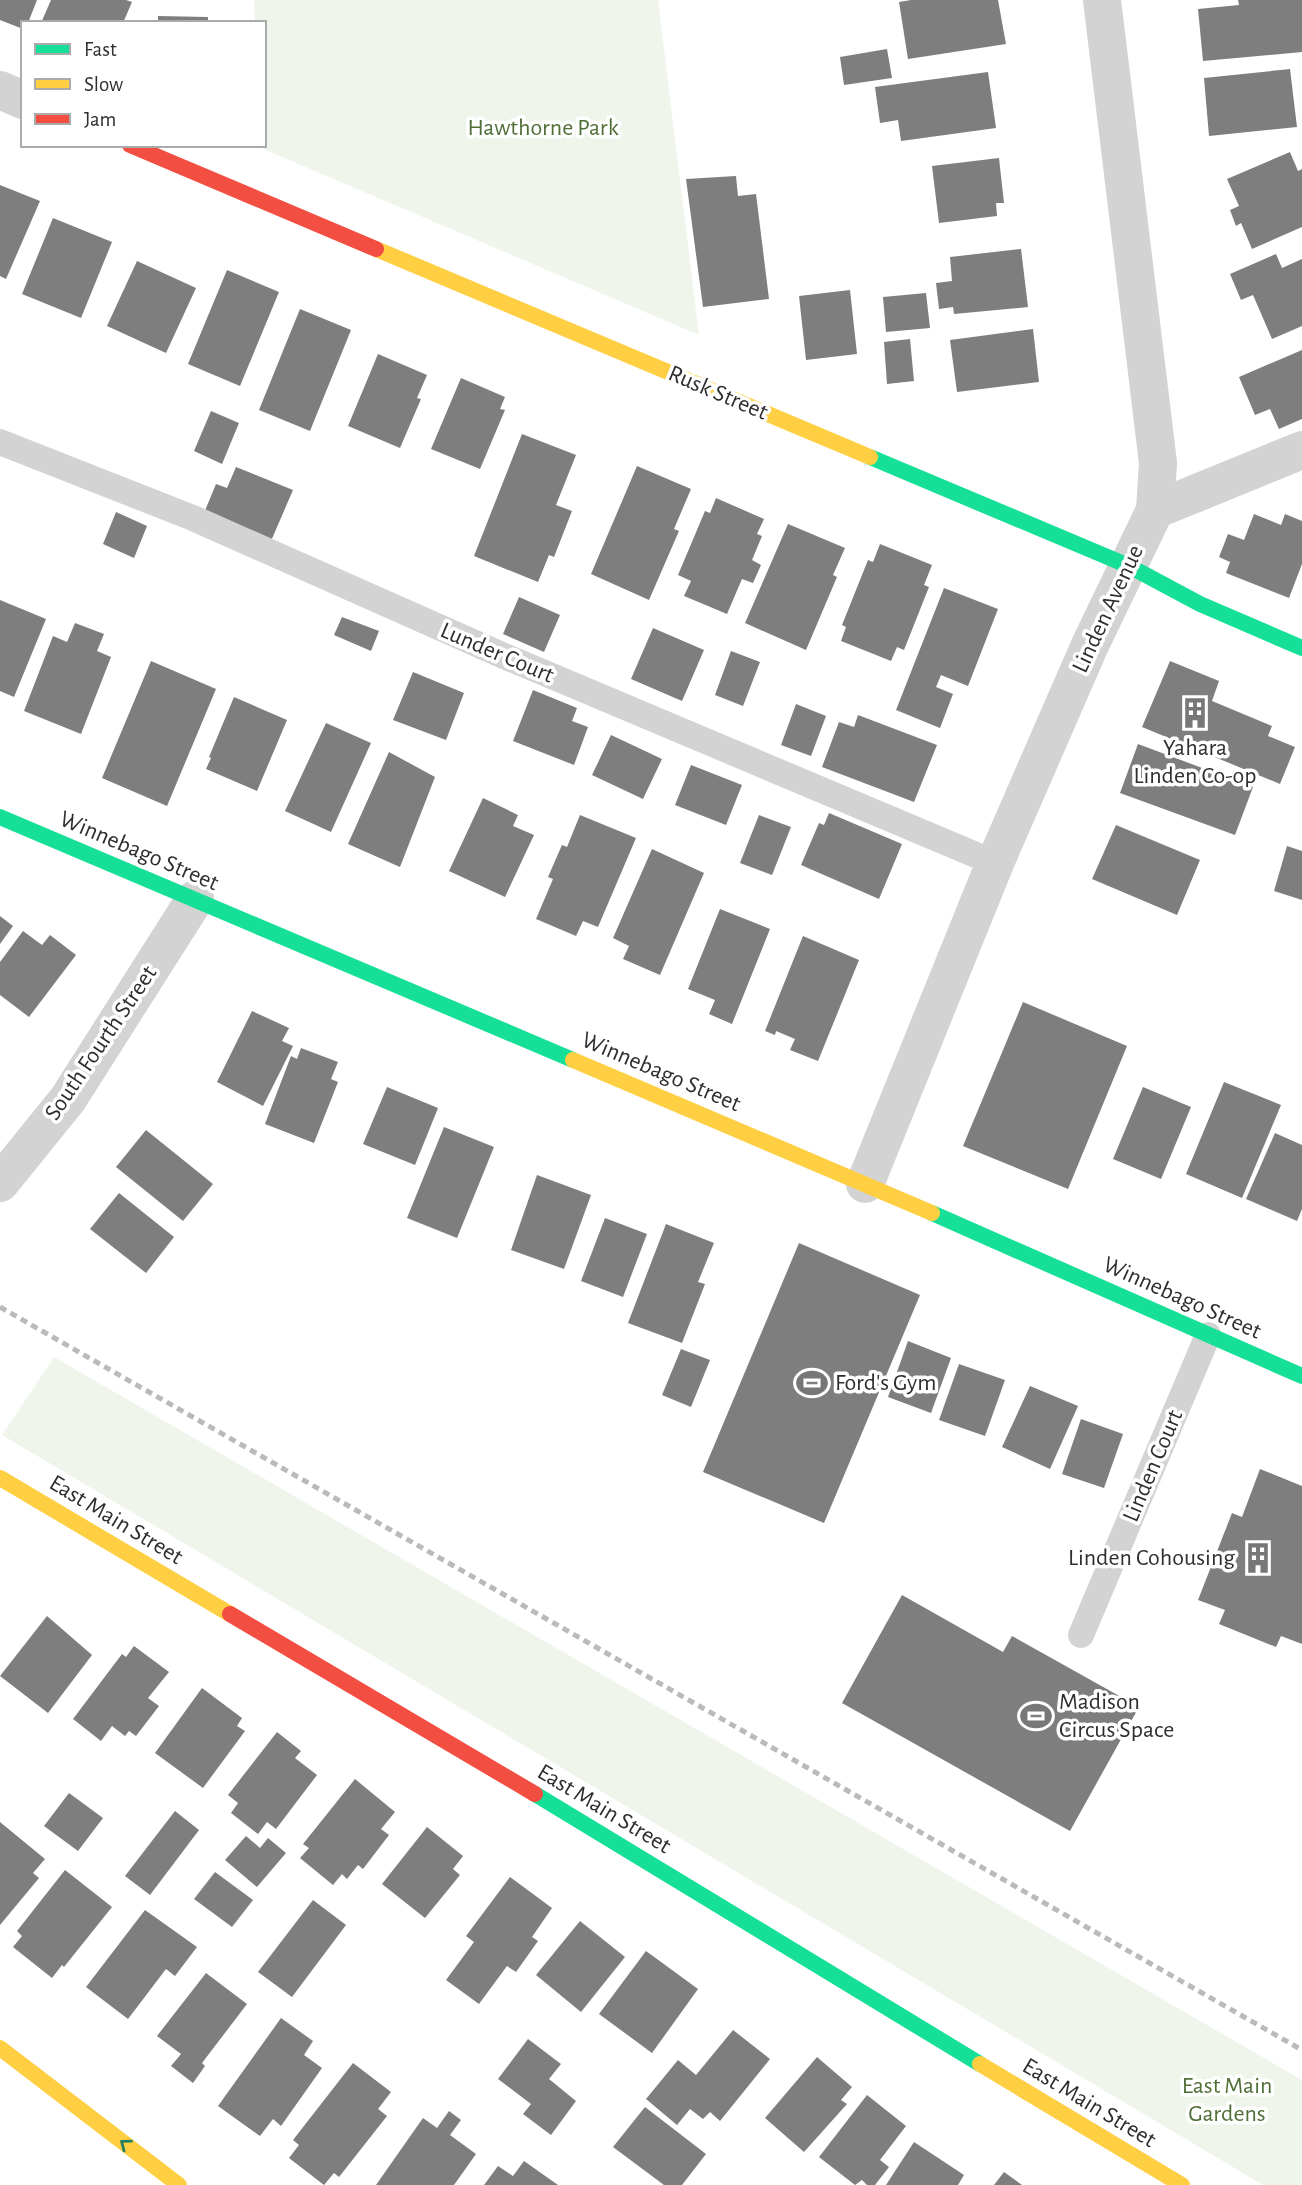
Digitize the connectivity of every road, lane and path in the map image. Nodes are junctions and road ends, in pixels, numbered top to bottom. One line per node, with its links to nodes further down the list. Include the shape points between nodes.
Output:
1 (1102, 0): 7 (street, Linden Avenue, via 1158,463)
2 (0, 90): 3 (street)
3 (21, 99)
4 (135, 147): 8 (street, Rusk Street)
5 (0, 442): 11 (lane, Lunder Court, via 193,518 504,656)
6 (1302, 450): 7 (street)
7 (1155, 510): 8 (street, Linden Avenue)
8 (1129, 566): 9 (street, Rusk Street, via 1200,604); 11 (street, Linden Avenue)
9 (1302, 648)
10 (0, 817): 12 (street, Winnebago Street)
11 (995, 863): 14 (street, Linden Avenue)
12 (195, 899): 13 (street, South Fourth Street, via 68,1099); 14 (street, Winnebago Street)
13 (0, 1183)
14 (865, 1184): 15 (street, Winnebago Street)
15 (1208, 1335): 16 (street, Winnebago Street); 18 (lane, Linden Court)
16 (1302, 1376)
17 (0, 1478): 21 (street, East Main Street, via 668,1873)
18 (1081, 1635)
19 (0, 2048): 20 (street, one-way to 19)
20 (180, 2185)
21 (1182, 2185)

